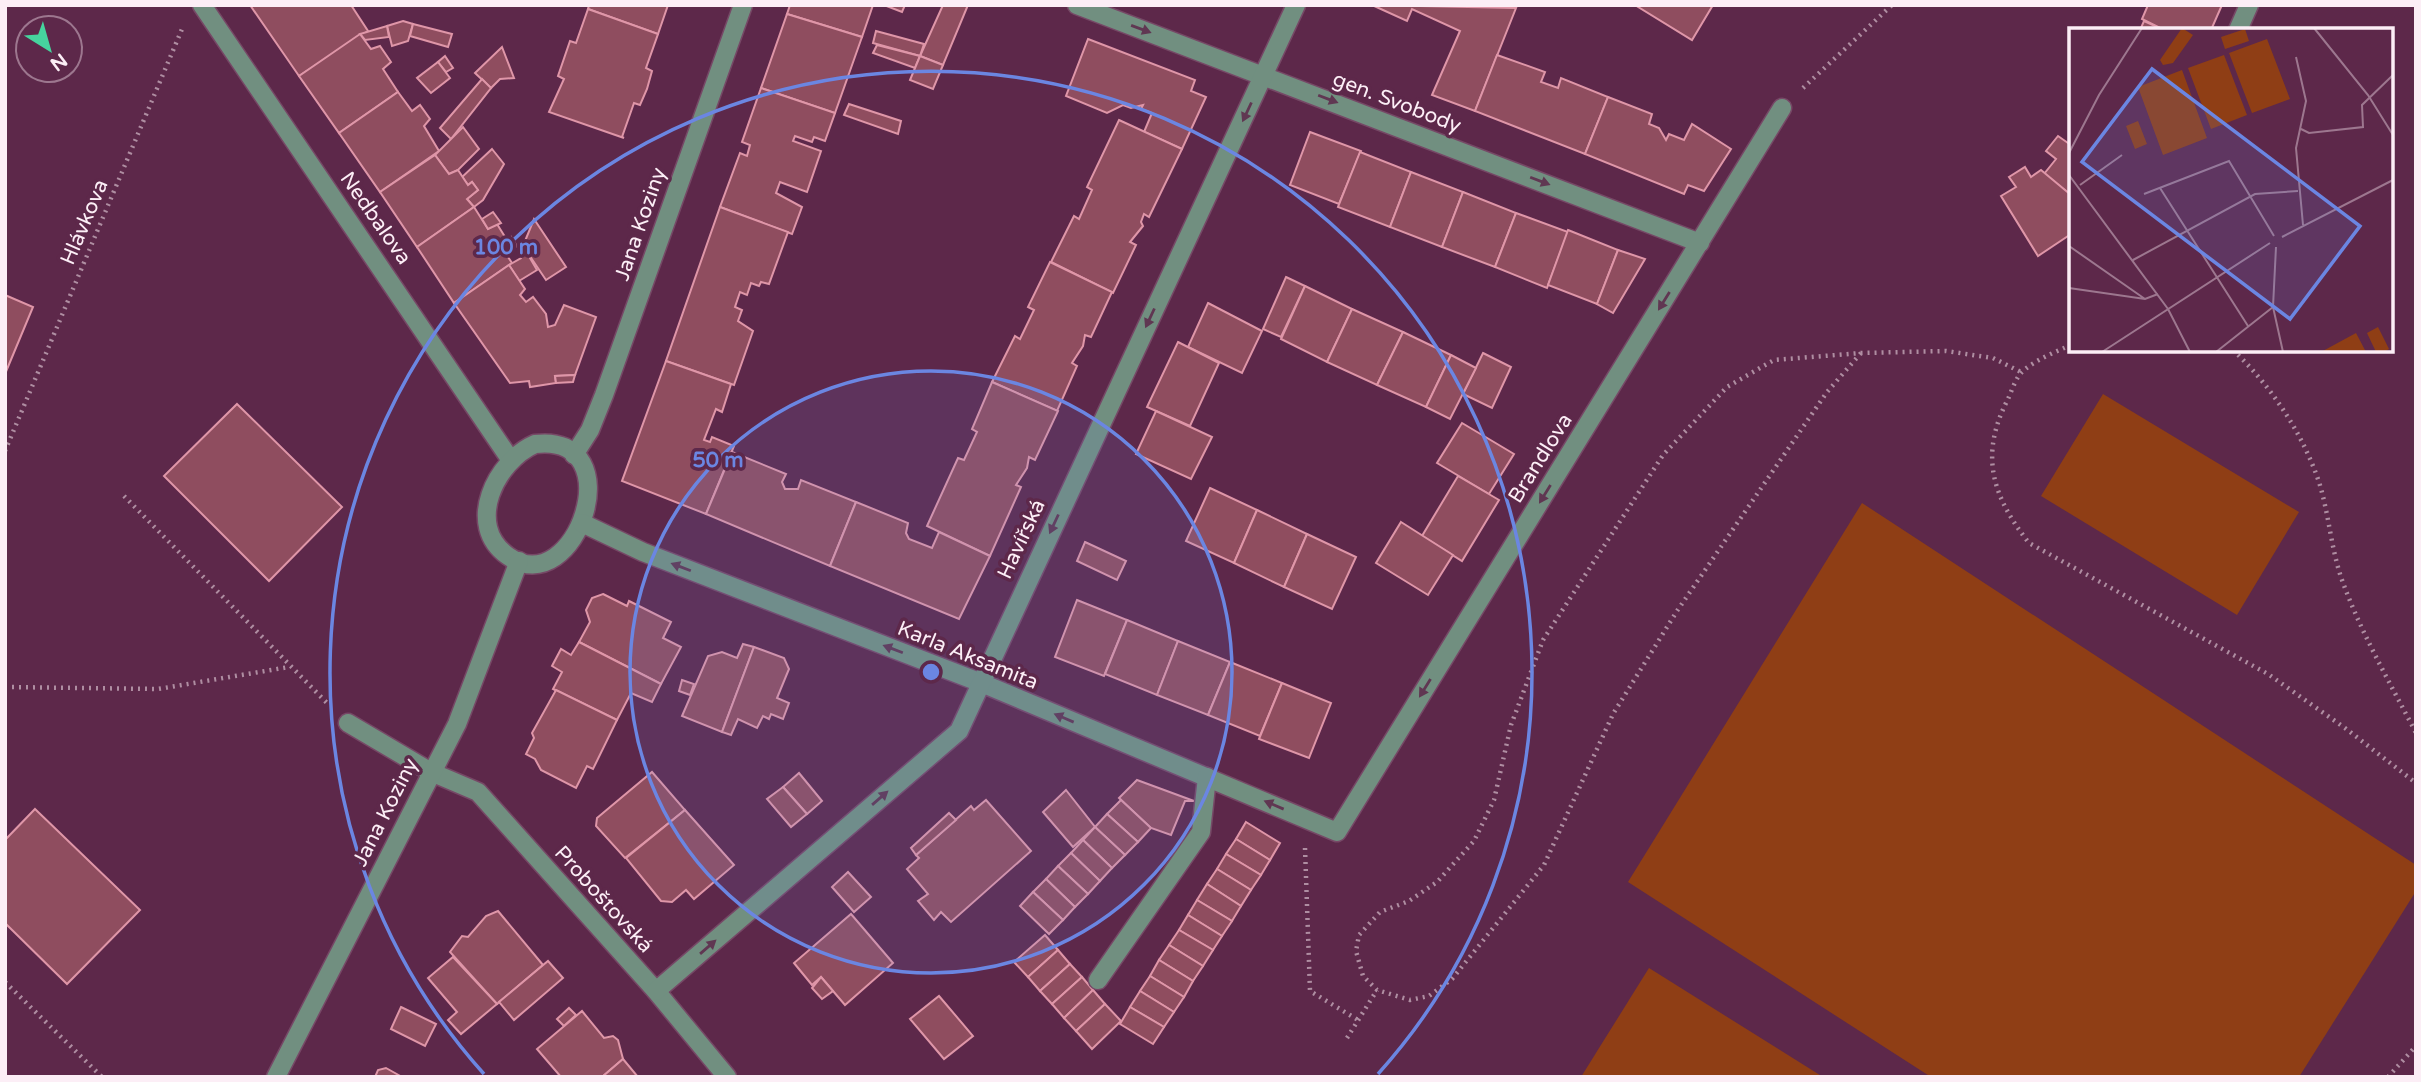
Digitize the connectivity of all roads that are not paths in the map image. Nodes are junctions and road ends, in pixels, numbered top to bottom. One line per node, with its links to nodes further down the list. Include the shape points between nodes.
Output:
1 (202, 5): 11 (street, Nedbalova)
2 (743, 5): 10 (street, Jana Koziny, via 604,395)
3 (1296, 5): 7 (street, Havířská)
4 (2249, 5): 6 (street)
5 (1082, 6): 7 (street, gen. Svobody, one-way to 7)
6 (2239, 28)
7 (1264, 75): 9 (street, gen. Svobody, one-way to 9); 14 (street, Havířská, one-way to 14)
8 (1782, 108): 9 (street, Brandlova)
9 (1700, 243): 18 (street, Brandlova, one-way to 18)
10 (574, 455): 11 (street, via 545,443); 12 (street, via 588,485)
11 (510, 459): 13 (street, via 494,483 488,515 496,543)
12 (582, 523): 13 (street, via 556,555 538,562); 14 (street, Karla Aksamita, one-way to 12, via 643,552)
13 (519, 561): 16 (street, Jana Koziny, via 476,682)
14 (979, 682): 17 (street, Karla Aksamita, one-way to 14); 20 (street, Havířská, one-way to 14, via 959,731)
15 (348, 723): 16 (street, Proboštovská)
16 (431, 772): 20 (street, Proboštovská, via 478,792); 21 (street, Jana Koziny)
17 (1207, 777): 18 (street, Karla Aksamita, one-way to 17); 19 (street, via 1201,832)
18 (1337, 832)
19 (1098, 980)
20 (656, 992): 22 (street, Proboštovská)
21 (276, 1077)
22 (727, 1077)

